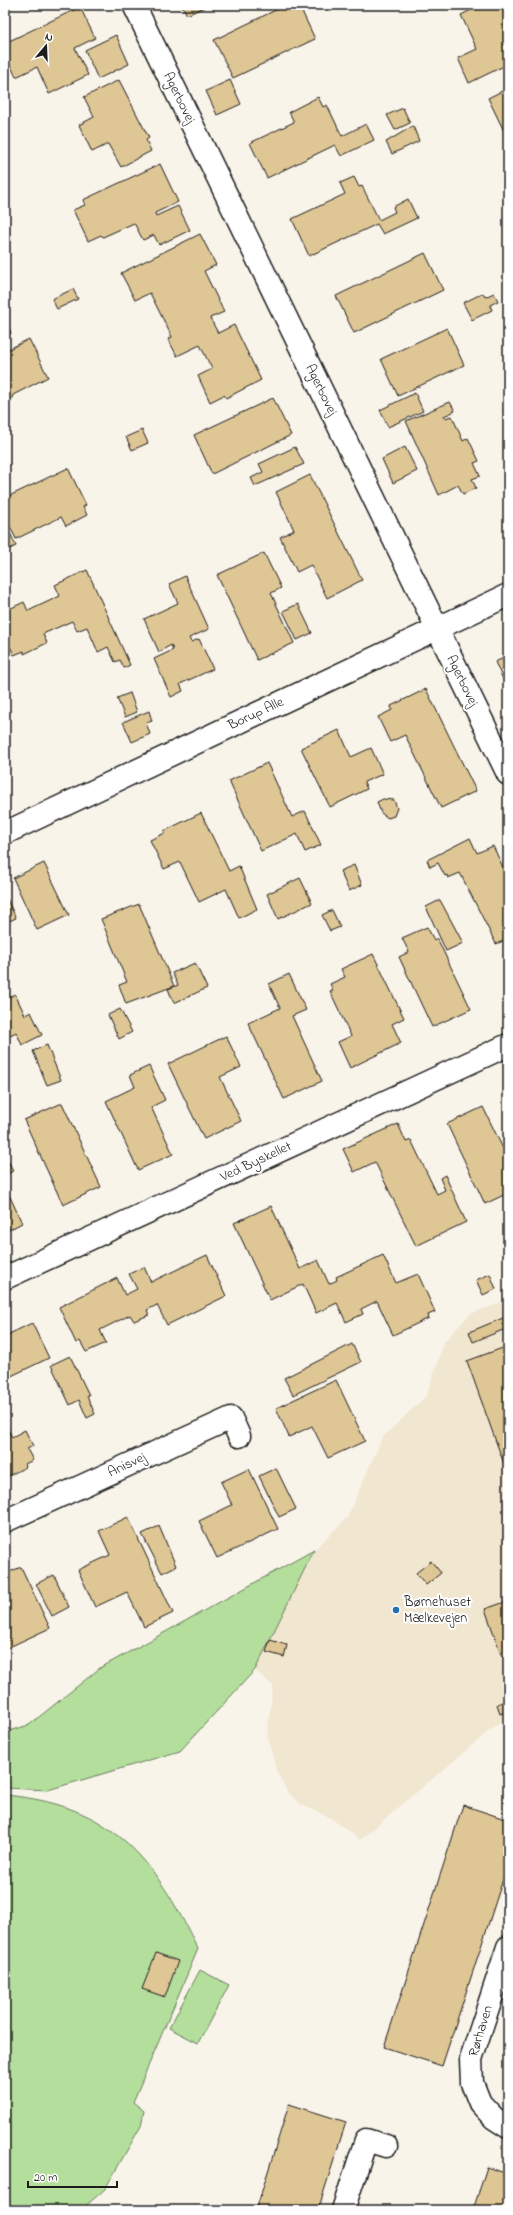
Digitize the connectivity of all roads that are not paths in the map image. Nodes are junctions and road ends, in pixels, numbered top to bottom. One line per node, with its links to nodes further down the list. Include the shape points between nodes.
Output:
1 (134, 5): 3 (street, Agerbovej)
2 (508, 596): 3 (street, Borup Alle)
3 (437, 629): 4 (street, Agerbovej); 5 (street, Borup Alle)
4 (508, 774)
5 (5, 833)
6 (508, 1045): 7 (street, Ved Byskellet)
7 (5, 1278)
8 (240, 1436): 9 (street, Anisvej, via 231,1418)
9 (5, 1521)
10 (508, 1947): 11 (street, Rørhaven, via 471,2059 472,2083 480,2103 494,2118)
11 (508, 2127)
12 (386, 2146): 13 (street, via 366,2140)
13 (343, 2210)

